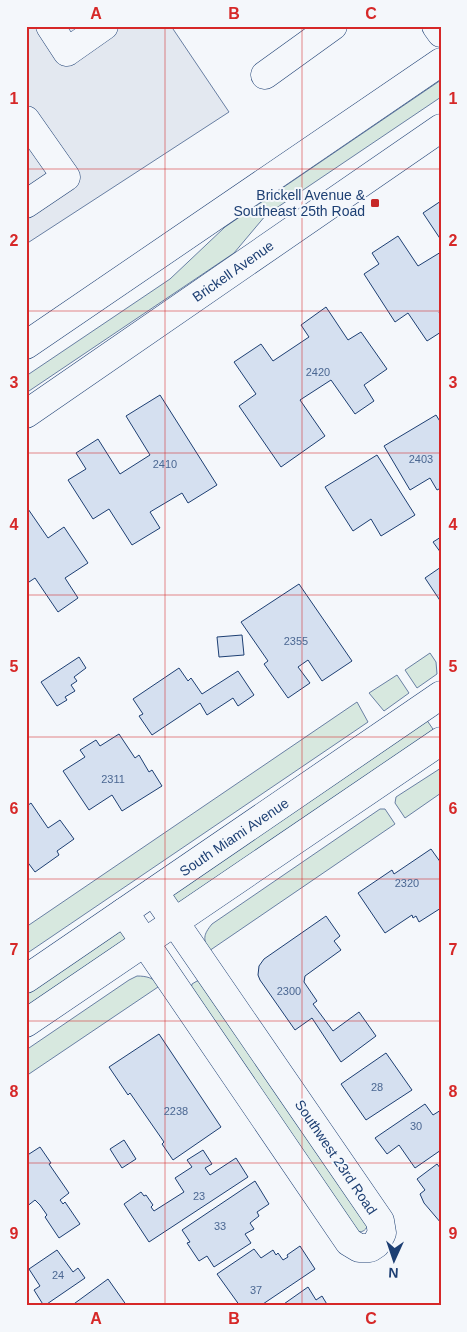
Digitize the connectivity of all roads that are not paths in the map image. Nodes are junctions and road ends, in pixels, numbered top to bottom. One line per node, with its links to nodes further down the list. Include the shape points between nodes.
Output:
1 (50, 26): 2 (main road, via 67,52)
2 (104, 26)
3 (333, 26): 7 (main road)
4 (436, 26): 5 (main road)
5 (441, 33)
6 (441, 62): 11 (main road)
7 (265, 75)
8 (26, 120): 10 (main road, via 66,177)
9 (441, 128): 12 (main road, Brickell Avenue)
10 (26, 204)
11 (26, 345)
12 (26, 414)
13 (441, 696): 15 (main road, South Miami Avenue)
14 (441, 742): 17 (main road)
15 (154, 892): 16 (main road, South Miami Avenue); 17 (main road, Southwest 23rd Road)
16 (124, 912): 18 (main road, Southwest 23rd Road); 19 (main road, South Miami Avenue)
17 (175, 921): 18 (main road); 18 (main road, Southwest 23rd Road, via 380,1221 382,1233 370,1248 359,1248 349,1242)
18 (145, 941): 20 (main road)
19 (26, 979)
20 (26, 1022)

